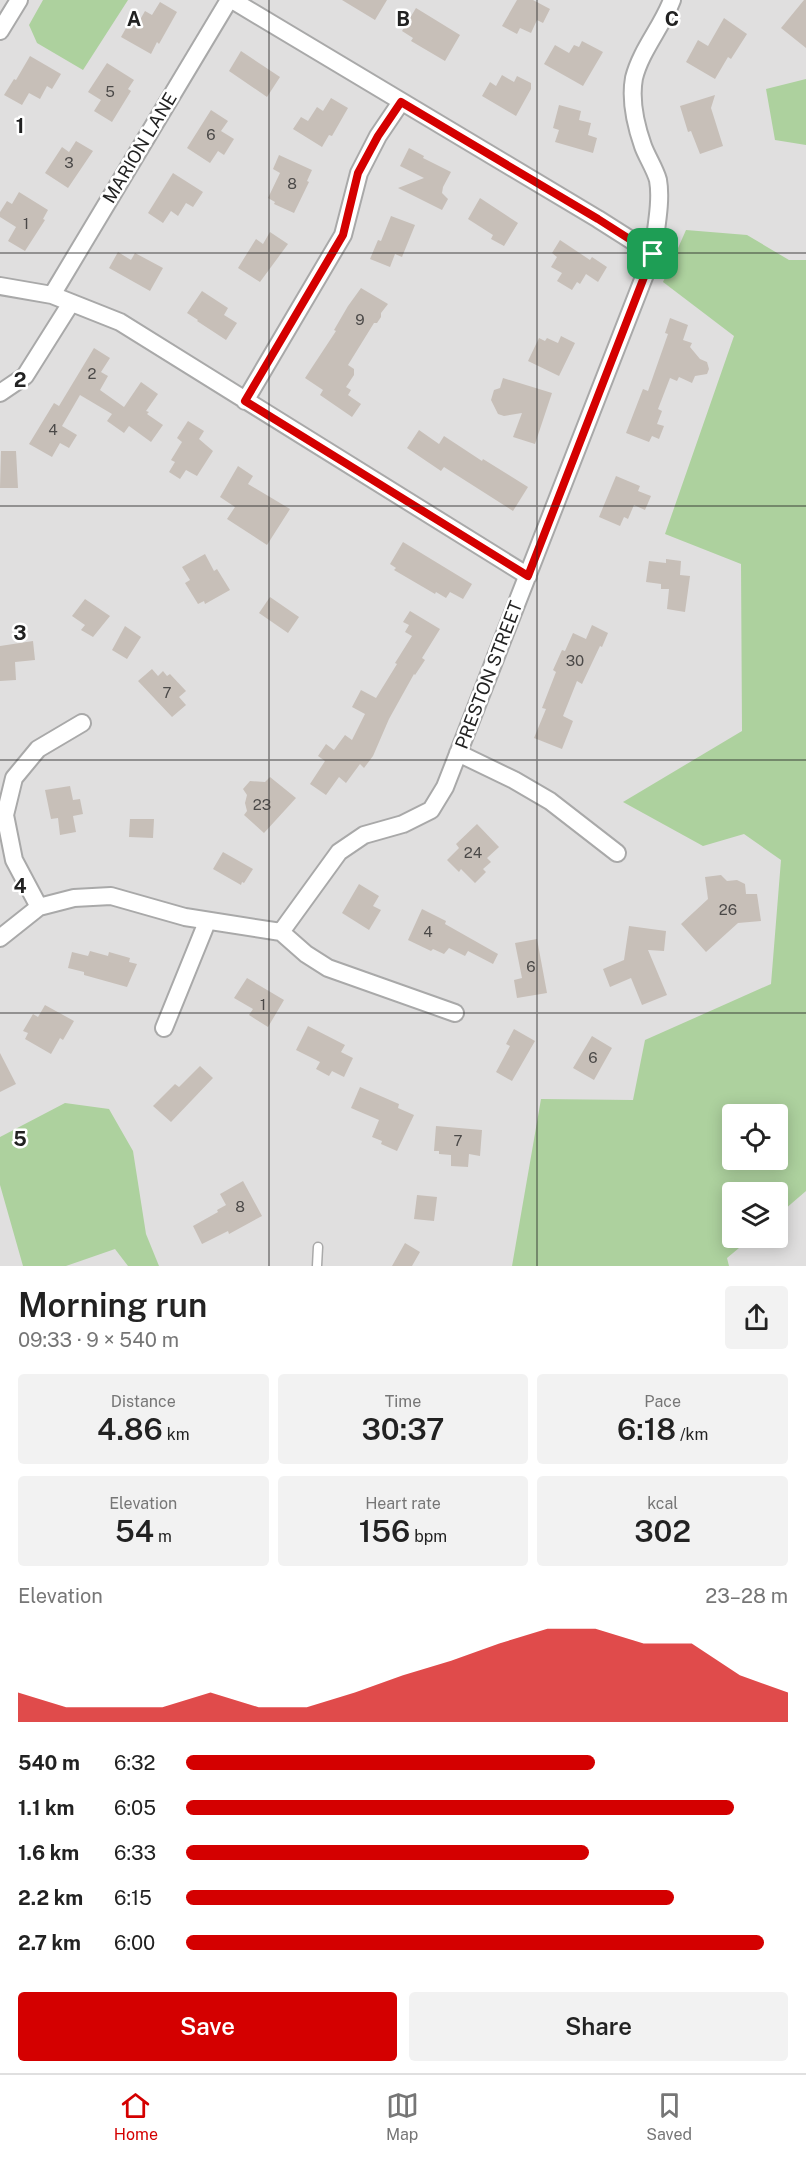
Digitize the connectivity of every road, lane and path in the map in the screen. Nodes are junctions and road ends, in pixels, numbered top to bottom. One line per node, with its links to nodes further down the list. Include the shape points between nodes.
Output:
1 (19, 0): 4 (street)
2 (230, 0): 5 (street); 8 (street, MARION LANE)
3 (672, 0): 6 (street, PRESTON STREET, via 634,79 634,111 658,180)
4 (0, 31)
5 (401, 102): 6 (street); 11 (street, via 358,173 343,235)
6 (653, 254): 12 (street, PRESTON STREET)
7 (0, 286): 8 (street)
8 (52, 295): 9 (street)
9 (71, 303): 10 (street, via 25,376); 11 (street, via 120,322)
10 (0, 393)
11 (245, 401): 12 (street)
12 (528, 576): 14 (street, PRESTON STREET)
13 (82, 723): 16 (street, via 38,749 14,778 4,815 14,860)
14 (458, 753): 15 (street, via 550,801); 18 (street, PRESTON STREET, via 431,810 403,824 363,835 339,852)
15 (616, 853)
16 (39, 907): 17 (street, via 74,898 111,896); 19 (street)
17 (207, 922): 18 (street); 21 (street)
18 (281, 932): 20 (street, via 328,968)
19 (0, 938)
20 (455, 1013)
21 (164, 1028)
22 (318, 1247): 23 (lane)
23 (317, 1266)

